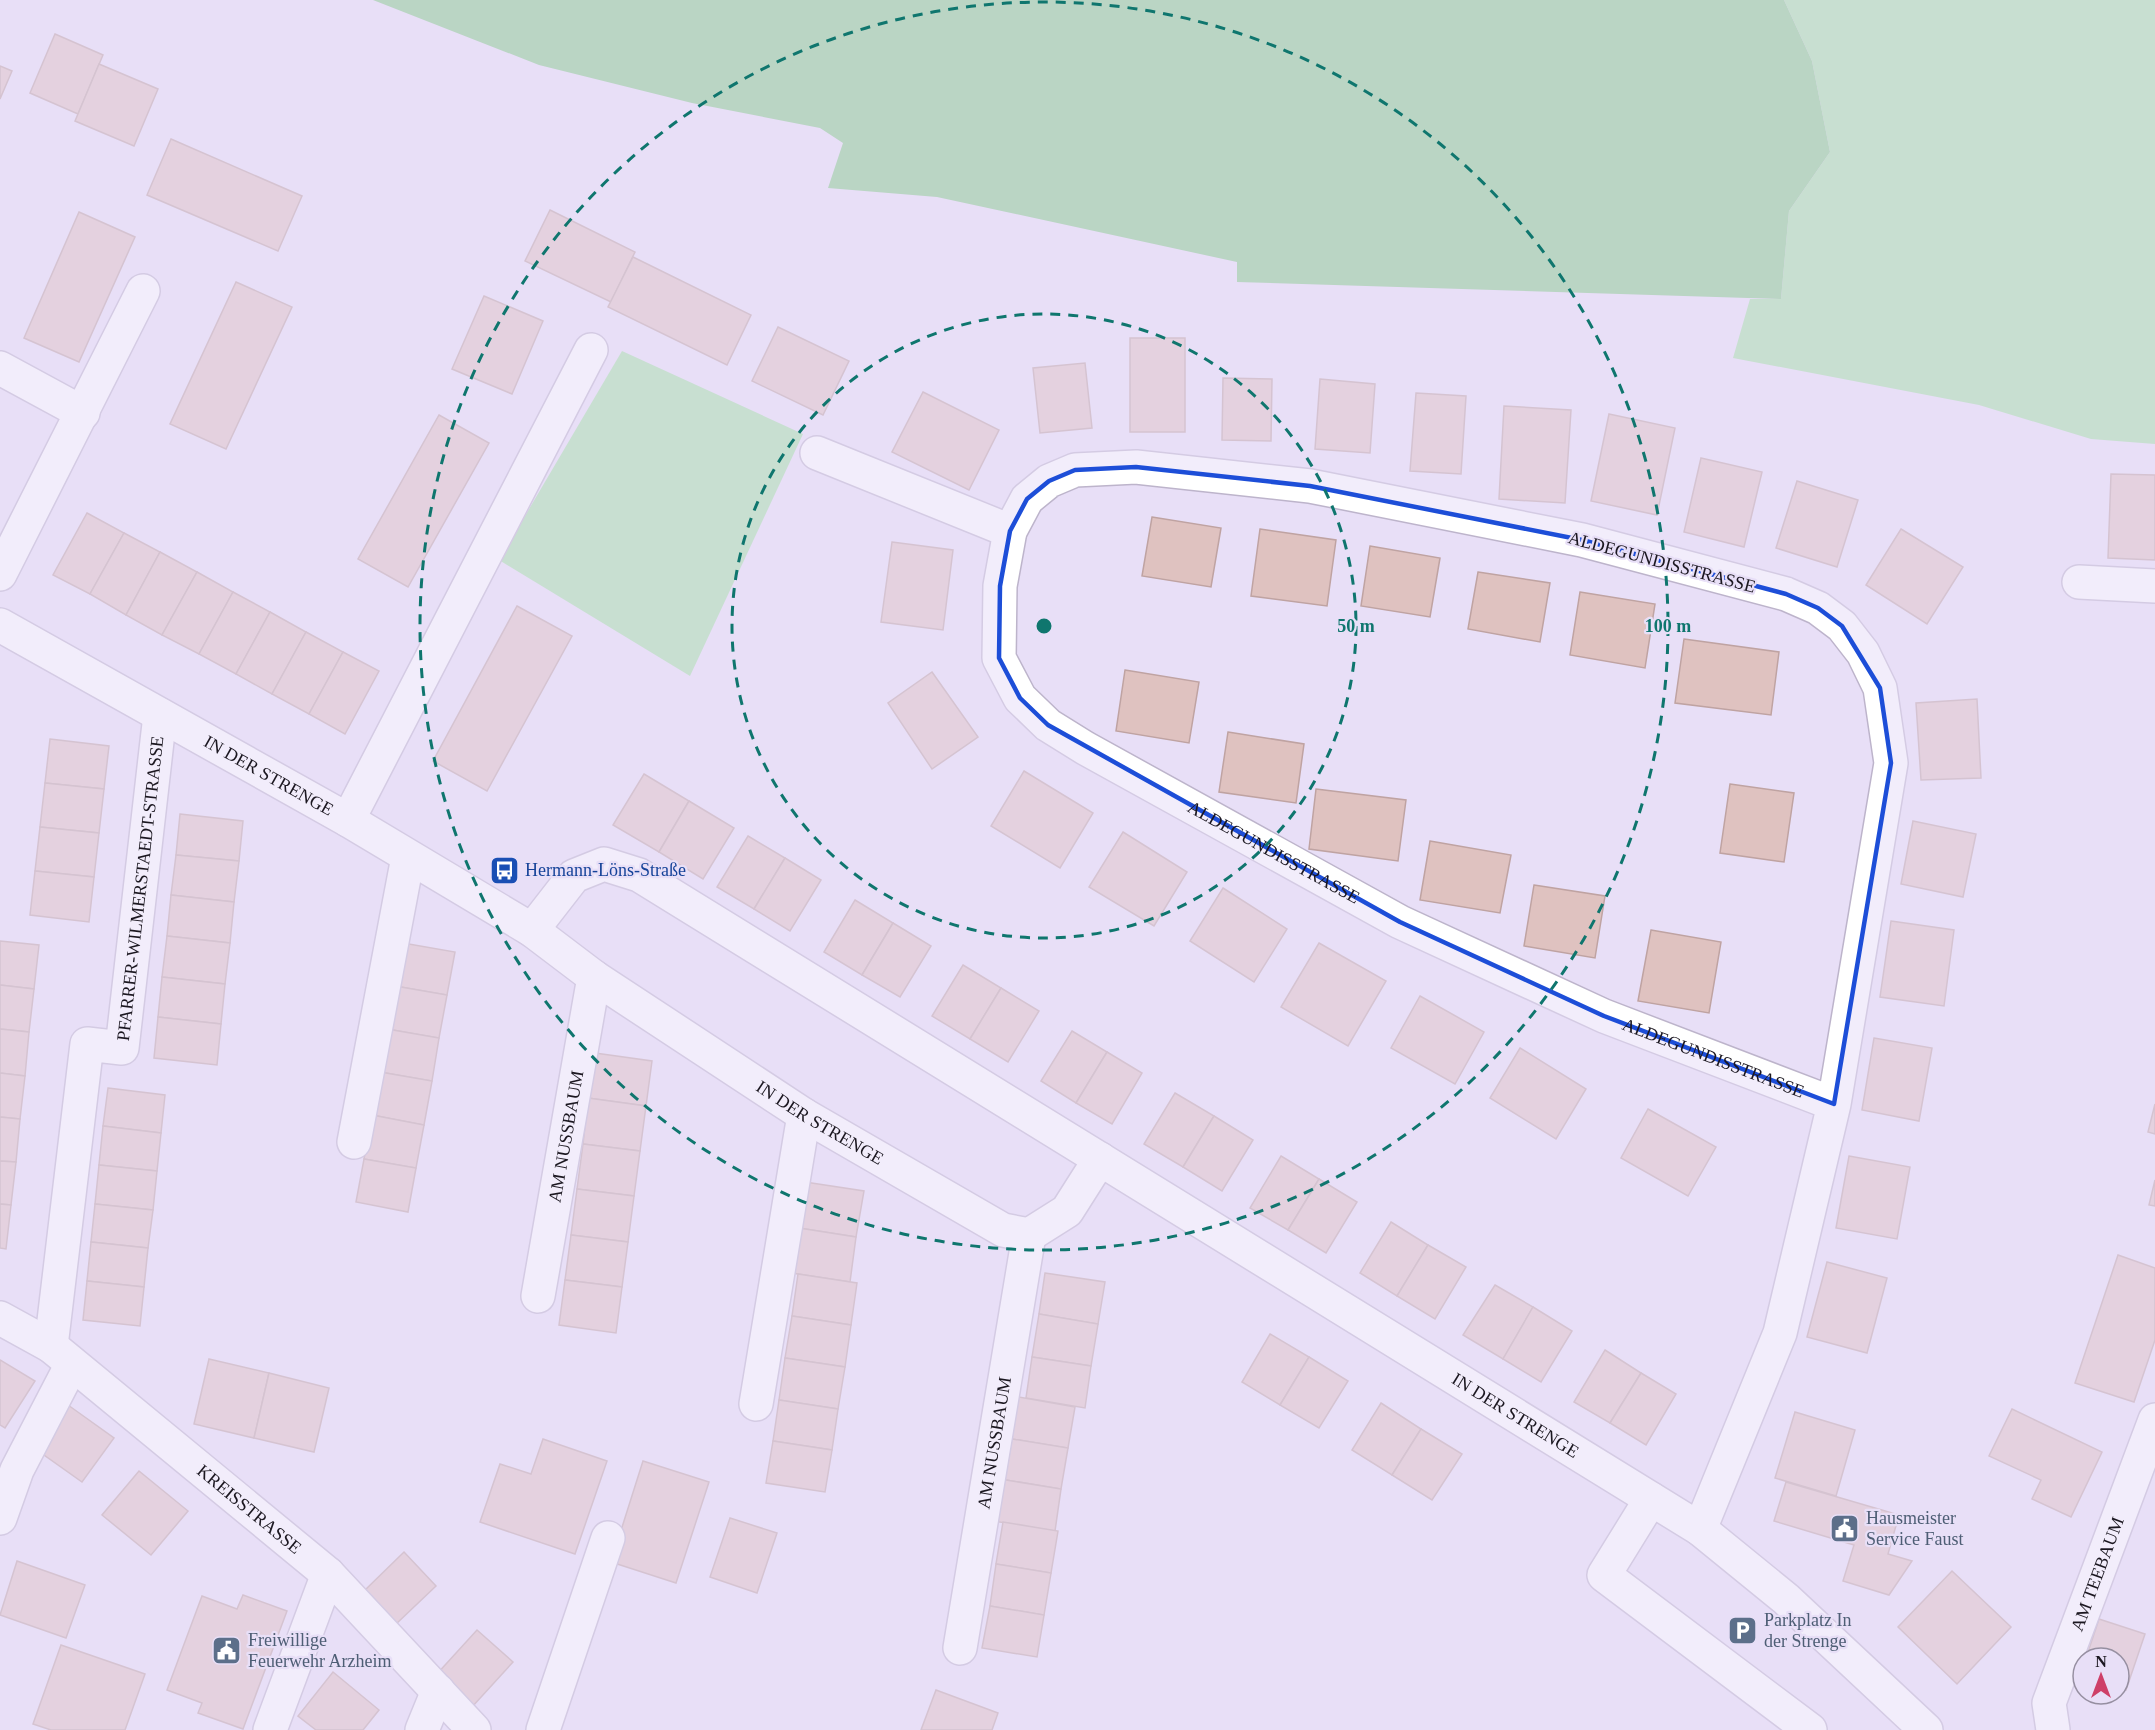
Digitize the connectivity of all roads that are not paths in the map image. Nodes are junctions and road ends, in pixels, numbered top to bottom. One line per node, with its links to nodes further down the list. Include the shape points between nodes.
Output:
1 (143, 291): 4 (street)
2 (591, 350): 12 (street)
3 (0, 368): 4 (street)
4 (83, 413): 7 (street)
5 (817, 453): 6 (street)
6 (1010, 531): 16 (street, ALDEGUNDISSTRASSE, via 1000,586 999,658 1020,698 1048,725 1400,922 1604,1016); 16 (street, ALDEGUNDISSTRASSE, via 1027,499 1049,481 1075,470 1136,467 1310,486 1582,540 1786,594 1818,608 1842,626 1863,653 1880,688 1891,763)
7 (0, 574)
8 (2079, 582): 9 (street)
9 (2155, 586)
10 (0, 625): 11 (street, IN DER STRENGE)
11 (160, 715): 12 (street, IN DER STRENGE); 23 (street, PFARRER-WILMERSTAEDT-STRASSE, via 122,1048 87,1044)
12 (348, 820): 13 (street, IN DER STRENGE)
13 (408, 857): 14 (street, IN DER STRENGE); 18 (street)
14 (532, 930): 15 (street, IN DER STRENGE); 19 (street, IN DER STRENGE, via 574,876 604,864 639,875)
15 (594, 977): 17 (street, IN DER STRENGE); 21 (street, AM NUSSBAUM)
16 (1834, 1104): 28 (street, ALDEGUNDISSTRASSE, via 1780,1333)
17 (804, 1115): 20 (street, IN DER STRENGE, via 1003,1230); 24 (street)
18 (354, 1142)
19 (1100, 1159): 20 (street, via 1067,1211); 26 (street, IN DER STRENGE)
20 (1029, 1235): 31 (street, AM NUSSBAUM)
21 (538, 1296)
22 (0, 1318): 23 (street, KREISSTRASSE)
23 (61, 1355): 27 (street); 30 (street, KREISSTRASSE)
24 (756, 1404)
25 (2155, 1420): 39 (street, AM TEEBAUM, via 2049,1704)
26 (1651, 1499): 28 (street, IN DER STRENGE); 38 (street, via 1604,1575)
27 (0, 1518)
28 (1700, 1529): 33 (street, IN DER STRENGE, via 1780,1607)
29 (608, 1538): 37 (street)
30 (327, 1575): 32 (street, KREISSTRASSE); 34 (street)
31 (960, 1648)
32 (438, 1691): 35 (street); 36 (street, KREISSTRASSE)
33 (1914, 1725)
34 (270, 1730)
35 (422, 1730)
36 (474, 1730)
37 (543, 1730)
38 (1810, 1730)
39 (2053, 1730)

